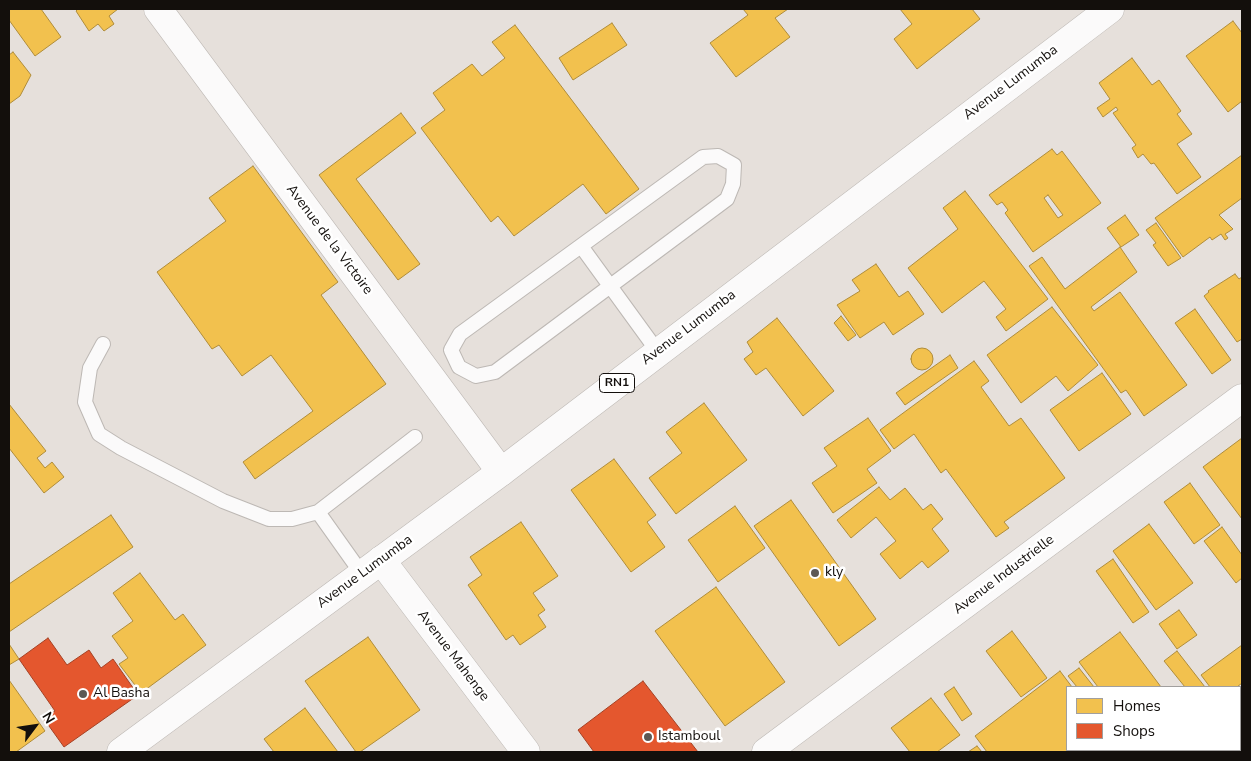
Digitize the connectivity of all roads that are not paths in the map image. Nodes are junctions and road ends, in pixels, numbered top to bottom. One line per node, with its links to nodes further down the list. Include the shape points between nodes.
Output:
1 (158, 9): 9 (main road, Avenue de la Victoire)
2 (1105, 10): 6 (main road, Avenue Lumumba / RN1)
3 (580, 246): 4 (lane); 4 (lane, via 703,157 718,156 734,165 733,184 727,199); 4 (lane, via 460,334 450,350 458,367 476,376 495,372)
4 (609, 286): 6 (lane)
5 (103, 344): 10 (lane, via 90,368 85,402 99,434 223,501 269,518 292,518)
6 (658, 352): 9 (main road, Avenue Lumumba / RN1)
7 (1242, 398): 14 (main road, Avenue Industrielle)
8 (415, 437): 10 (lane)
9 (500, 472): 11 (main road, Avenue Lumumba / RN1)
10 (318, 512): 11 (lane)
11 (371, 567): 12 (main road, Avenue Lumumba / RN1); 13 (main road, Avenue Mahenge)
12 (121, 752)
13 (526, 752)
14 (766, 752)

